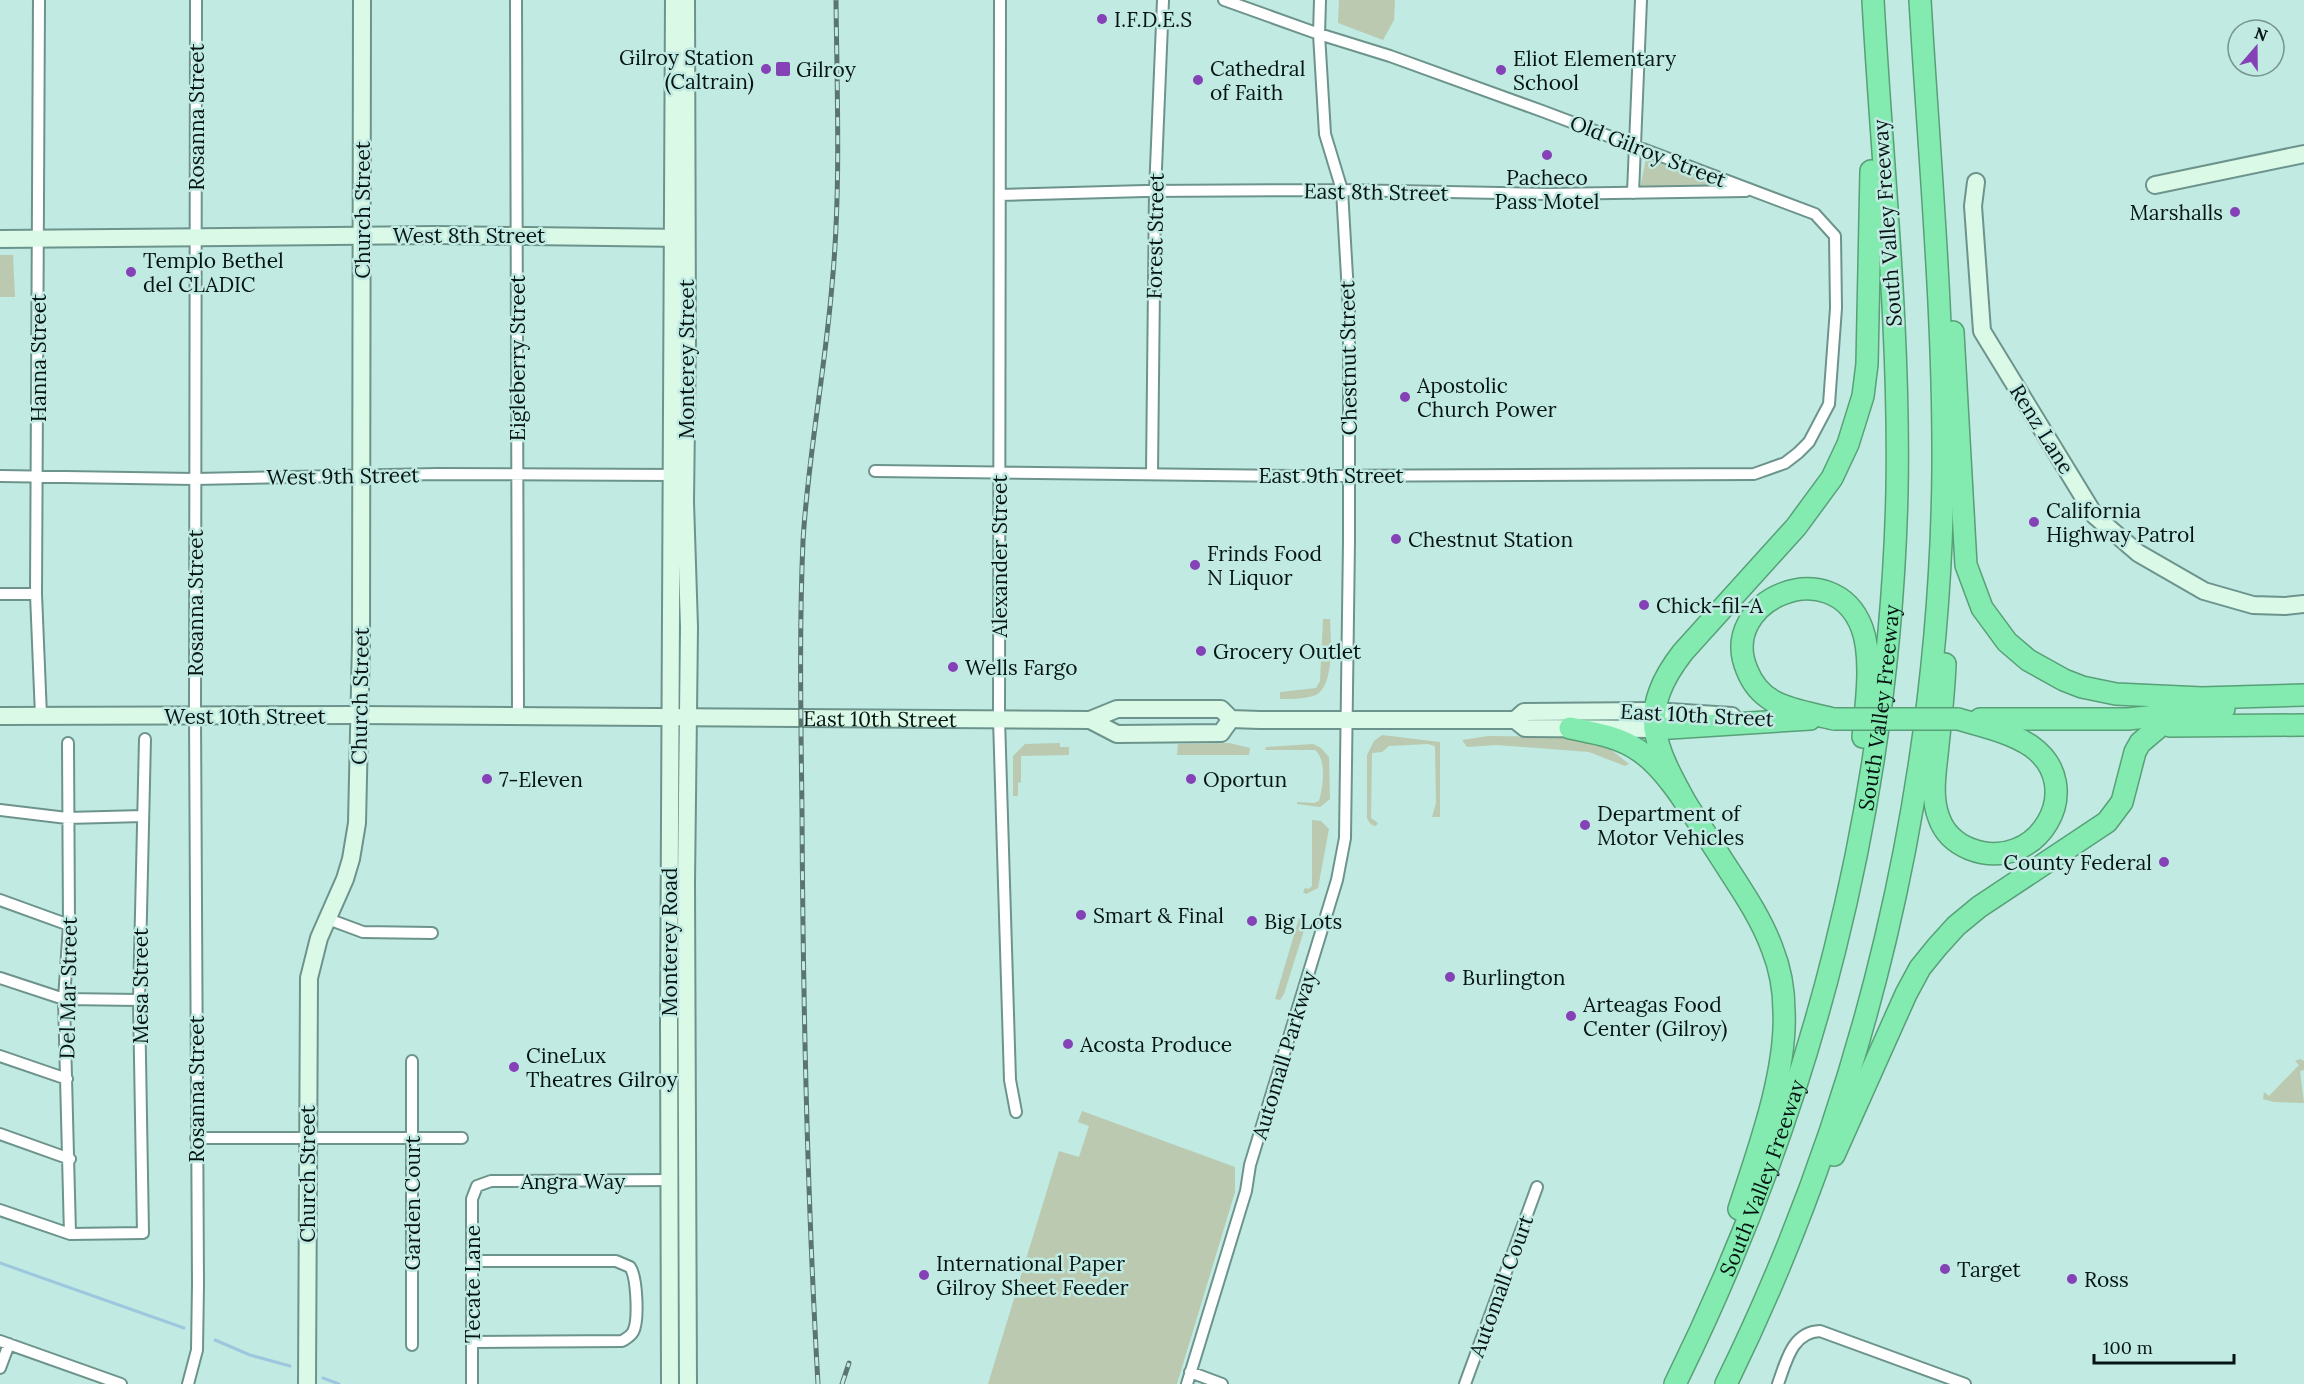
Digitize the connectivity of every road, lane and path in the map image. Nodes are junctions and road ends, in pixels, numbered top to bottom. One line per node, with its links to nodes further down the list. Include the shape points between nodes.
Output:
1 (39, 0): 30 (street, Hanna Street)
2 (196, 0): 27 (street, Rosanna Street)
3 (362, 0): 25 (main road, Church Street)
4 (516, 0): 26 (street, Eigleberry Street)
5 (674, 0): 28 (main road, Monterey Street)
6 (686, 0): 28 (main road, Monterey Street)
7 (1000, 0): 24 (street, Alexander Street)
8 (1163, 0): 22 (street, Forest Street)
9 (1224, 0): 14 (street, Old Gilroy Street)
10 (1320, 0): 14 (street, Chestnut Street)
11 (1641, 0): 16 (street)
12 (1873, 0): 15 (highway, South Valley Freeway)
13 (1920, 0): 33 (highway, via 1941,349); 46 (highway, via 1956,367 1964,548 1982,608 2007,642 2028,660 2045,672 2082,687 2116,694 2202,698)
14 (1319, 34): 16 (street, Old Gilroy Street); 20 (street, Chestnut Street, via 1325,134)
15 (1880, 128): 63 (highway, via 1871,171 1867,364 1863,396 1848,444 1832,478 1809,512 1674,663 1660,689); 78 (highway, South Valley Freeway, via 1897,400 1894,564 1877,736)
16 (1637, 145): 21 (street, Old Gilroy Street); 23 (street)
17 (2304, 154): 19 (main road)
18 (1976, 182): 45 (main road, Renz Lane, via 1973,206 1982,331 2095,516 2138,553 2204,591 2253,605)
19 (2156, 185)
20 (1342, 190): 22 (street, East 8th Street); 23 (street, East 8th Street); 37 (street, Chestnut Street, via 1348,311)
21 (1752, 191): 23 (street, East 8th Street); 31 (street, Old Gilroy Street, via 1815,214 1835,236 1836,308 1829,404 1809,442)
22 (1155, 192): 24 (street, East 8th Street); 35 (street, Forest Street)
23 (1633, 193)
24 (1000, 195): 34 (street, Alexander Street)
25 (362, 235): 26 (main road, West 8th Street); 27 (main road, West 8th Street); 41 (main road, Church Street)
26 (517, 235): 28 (main road, West 8th Street); 36 (street, Eigleberry Street)
27 (196, 238): 30 (main road, West 8th Street); 42 (street, Rosanna Street)
28 (680, 238): 38 (main road, Monterey Street)
29 (0, 239): 30 (main road, West 8th Street)
30 (39, 239): 40 (street, Hanna Street)
31 (1785, 463): 37 (street, East 9th Street, via 1754,474)
32 (875, 471): 34 (street, East 9th Street)
33 (1942, 471): 57 (highway, via 1945,646 1935,807 1944,829 1966,848 1994,855 2021,849 2042,831 2054,808 2056,793 2049,767 2042,755 2020,740); 95 (highway, via 1932,655 1904,847 1868,1006)
34 (999, 473): 35 (street, East 9th Street); 59 (street, Alexander Street)
35 (1152, 473): 37 (street, East 9th Street)
36 (517, 474): 38 (street, West 9th Street); 41 (street, West 9th Street); 52 (street, Eigleberry Street)
37 (1349, 474): 61 (street, Chestnut Street)
38 (679, 475): 53 (main road, Monterey Street); 54 (main road, Monterey Street, via 689,627)
39 (0, 476): 40 (street, West 9th Street)
40 (37, 476): 42 (street, West 9th Street); 44 (street, Hanna Street)
41 (362, 476): 42 (street, West 9th Street); 48 (main road, Church Street)
42 (195, 479): 51 (street, Rosanna Street)
43 (0, 594): 44 (street)
44 (36, 594): 50 (street, Hanna Street)
45 (2304, 604)
46 (2304, 695)
47 (2304, 704): 58 (highway)
48 (358, 715): 51 (main road, West 10th Street); 52 (main road, West 10th Street); 75 (main road, Church Street, via 355,841)
49 (0, 716): 50 (main road, West 10th Street)
50 (41, 716): 51 (main road, West 10th Street)
51 (195, 716): 87 (street, Rosanna Street)
52 (518, 716): 53 (main road, West 10th Street)
53 (670, 717): 54 (main road, East 10th Street); 92 (main road, Monterey Road)
54 (688, 718): 59 (main road, East 10th Street); 110 (main road, Monterey Road)
55 (1231, 719): 60 (main road, East 10th Street, via 1221,709 1117,709); 60 (main road, East 10th Street, via 1221,733 1128,734 1117,734); 61 (main road, East 10th Street)
56 (1834, 719): 57 (highway, East 10th Street, bridge); 63 (highway, East 10th Street); 78 (highway, via 1773,701 1761,692 1746,667 1743,653 1748,625 1756,611 1781,593 1808,588 1836,596 1854,613 1866,639 1861,762)
57 (1958, 719): 58 (highway, East 10th Street)
58 (2128, 719): 65 (highway); 69 (highway)
59 (999, 720): 60 (main road, East 10th Street); 85 (street, Alexander Street, via 1010,1080)
60 (1090, 720)
61 (1347, 720): 62 (main road, East 10th Street); 104 (street, Automall Parkway, via 1346,826 1341,865)
62 (1515, 720): 63 (main road, East 10th Street, via 1524,712); 66 (main road, East 10th Street, via 1525,728)
63 (1654, 720): 66 (main road, East 10th Street); 70 (highway, via 1665,762)
64 (2304, 725): 65 (highway)
65 (2160, 726): 69 (highway, via 2139,743)
66 (1570, 728): 70 (highway, via 1605,735 1638,750)
67 (145, 739): 72 (street, Mesa Street)
68 (68, 743): 73 (street, Del Mar Street)
69 (2128, 776): 95 (highway, via 2122,802 2107,822 1973,911 1928,957 1899,1008 1828,1170)
70 (1687, 805): 102 (highway, via 1766,934 1777,965 1785,1012 1778,1073 1762,1133)
71 (0, 810): 73 (street)
72 (143, 816): 73 (street); 81 (street, Mesa Street)
73 (67, 818): 76 (street, Del Mar Street)
74 (0, 900): 76 (street)
75 (328, 919): 77 (street, via 363,932); 88 (main road, Church Street, via 309,978)
76 (69, 925): 80 (street, Del Mar Street)
77 (432, 933)
78 (1839, 937): 102 (highway, South Valley Freeway, via 1806,1056 1767,1172)
79 (0, 978): 80 (street)
80 (64, 999): 81 (street); 84 (street, Del Mar Street)
81 (139, 1000): 97 (street, Mesa Street, via 143,1233)
82 (0, 1056): 84 (street)
83 (412, 1061): 89 (street, Garden Court)
84 (67, 1079): 91 (street, Del Mar Street)
85 (1017, 1112)
86 (0, 1134): 91 (street)
87 (196, 1138): 88 (street); 106 (street, Rosanna Street, via 197,1342)
88 (307, 1138): 89 (street); 107 (main road, Church Street)
89 (412, 1138): 90 (street); 101 (street, Garden Court)
90 (462, 1138)
91 (70, 1159): 97 (street, Del Mar Street)
92 (669, 1180): 93 (street, Angra Way, via 491,1181); 109 (main road, Monterey Road)
93 (477, 1186): 98 (street, Tecate Lane, via 471,1199)
94 (1537, 1187): 113 (street, Automall Court)
95 (1803, 1207): 115 (highway)
96 (0, 1210): 97 (street)
97 (70, 1234)
98 (472, 1261): 100 (street, Tecate Lane); 100 (street, via 621,1261 635,1276 636,1303 635,1327 622,1341)
99 (4, 1342): 103 (street); 105 (street)
100 (472, 1342): 108 (street, Tecate Lane)
101 (412, 1345)
102 (1687, 1360): 114 (highway, South Valley Freeway)
103 (0, 1368)
104 (1190, 1372): 111 (street, Automall Parkway); 112 (street)
105 (121, 1384)
106 (188, 1384)
107 (307, 1384)
108 (472, 1384)
109 (670, 1384)
110 (688, 1384)
111 (1187, 1384)
112 (1222, 1384)
113 (1465, 1384)
114 (1675, 1384)
115 (1726, 1384)
116 (1778, 1384): 117 (street, via 1796,1341 1812,1331)
117 (1965, 1384)

